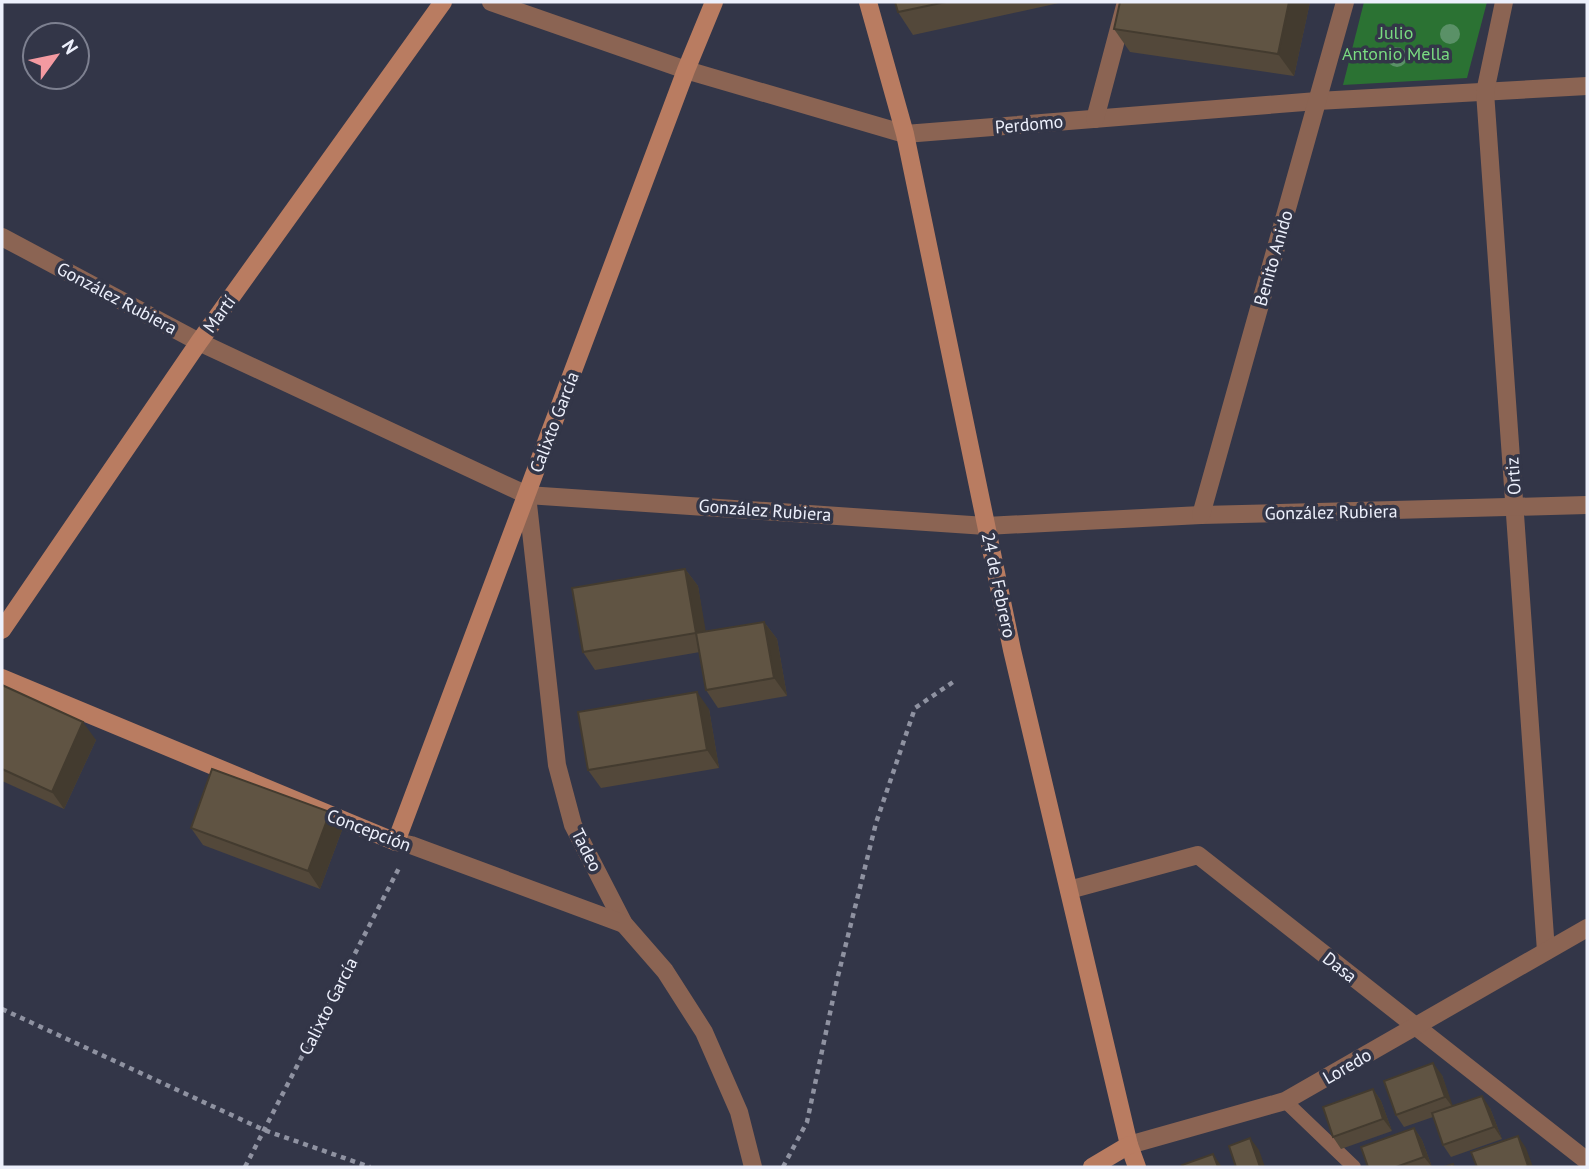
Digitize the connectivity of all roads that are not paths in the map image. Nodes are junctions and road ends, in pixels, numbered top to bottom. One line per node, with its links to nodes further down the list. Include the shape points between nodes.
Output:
1 (443, 2): 15 (main road, Martí)
2 (491, 2): 8 (street, Perdomo)
3 (714, 2): 8 (main road, Calixto García)
4 (868, 2): 13 (main road, 24 de Febrero)
5 (1126, 2): 12 (street)
6 (1345, 2): 11 (street, Benito Anido)
7 (1504, 2): 10 (street, Ortiz)
8 (686, 71): 13 (street, Perdomo); 16 (main road, Calixto García)
9 (1587, 86): 10 (street, Perdomo)
10 (1485, 92): 11 (street, Perdomo); 18 (street, Ortiz)
11 (1317, 101): 12 (street, Perdomo); 19 (street, Benito Anido)
12 (1095, 119): 13 (street, Perdomo)
13 (905, 134): 20 (main road, 24 de Febrero)
14 (2, 237): 15 (street, González Rubiera)
15 (199, 342): 16 (street, González Rubiera); 21 (main road, Martí)
16 (527, 495): 20 (street, González Rubiera); 23 (main road, Calixto García); 25 (street, Tadeo, via 557,765 573,825)
17 (1587, 505): 18 (street, González Rubiera)
18 (1515, 507): 19 (street, González Rubiera); 27 (street, Ortiz)
19 (1201, 515): 20 (street, González Rubiera)
20 (986, 526): 24 (main road, 24 de Febrero)
21 (2, 630)
22 (2, 678): 23 (main road, Concepción)
23 (403, 844): 25 (street, Concepción)
24 (1069, 890): 28 (street, Dasa, via 1198,855); 30 (main road, 24 de Febrero)
25 (624, 924): 32 (street, Tadeo, via 664,971 704,1032 739,1112)
26 (1587, 928): 27 (street, Loredo)
27 (1546, 951): 28 (street, Loredo)
28 (1415, 1027): 29 (street, Loredo); 31 (street, Dasa)
29 (1285, 1101): 30 (street, Loredo); 35 (lane)
30 (1129, 1145): 33 (main road, Loredo); 34 (main road, 24 de Febrero)
31 (1587, 1161)
32 (753, 1167)
33 (1092, 1167)
34 (1137, 1167)
35 (1354, 1167)

